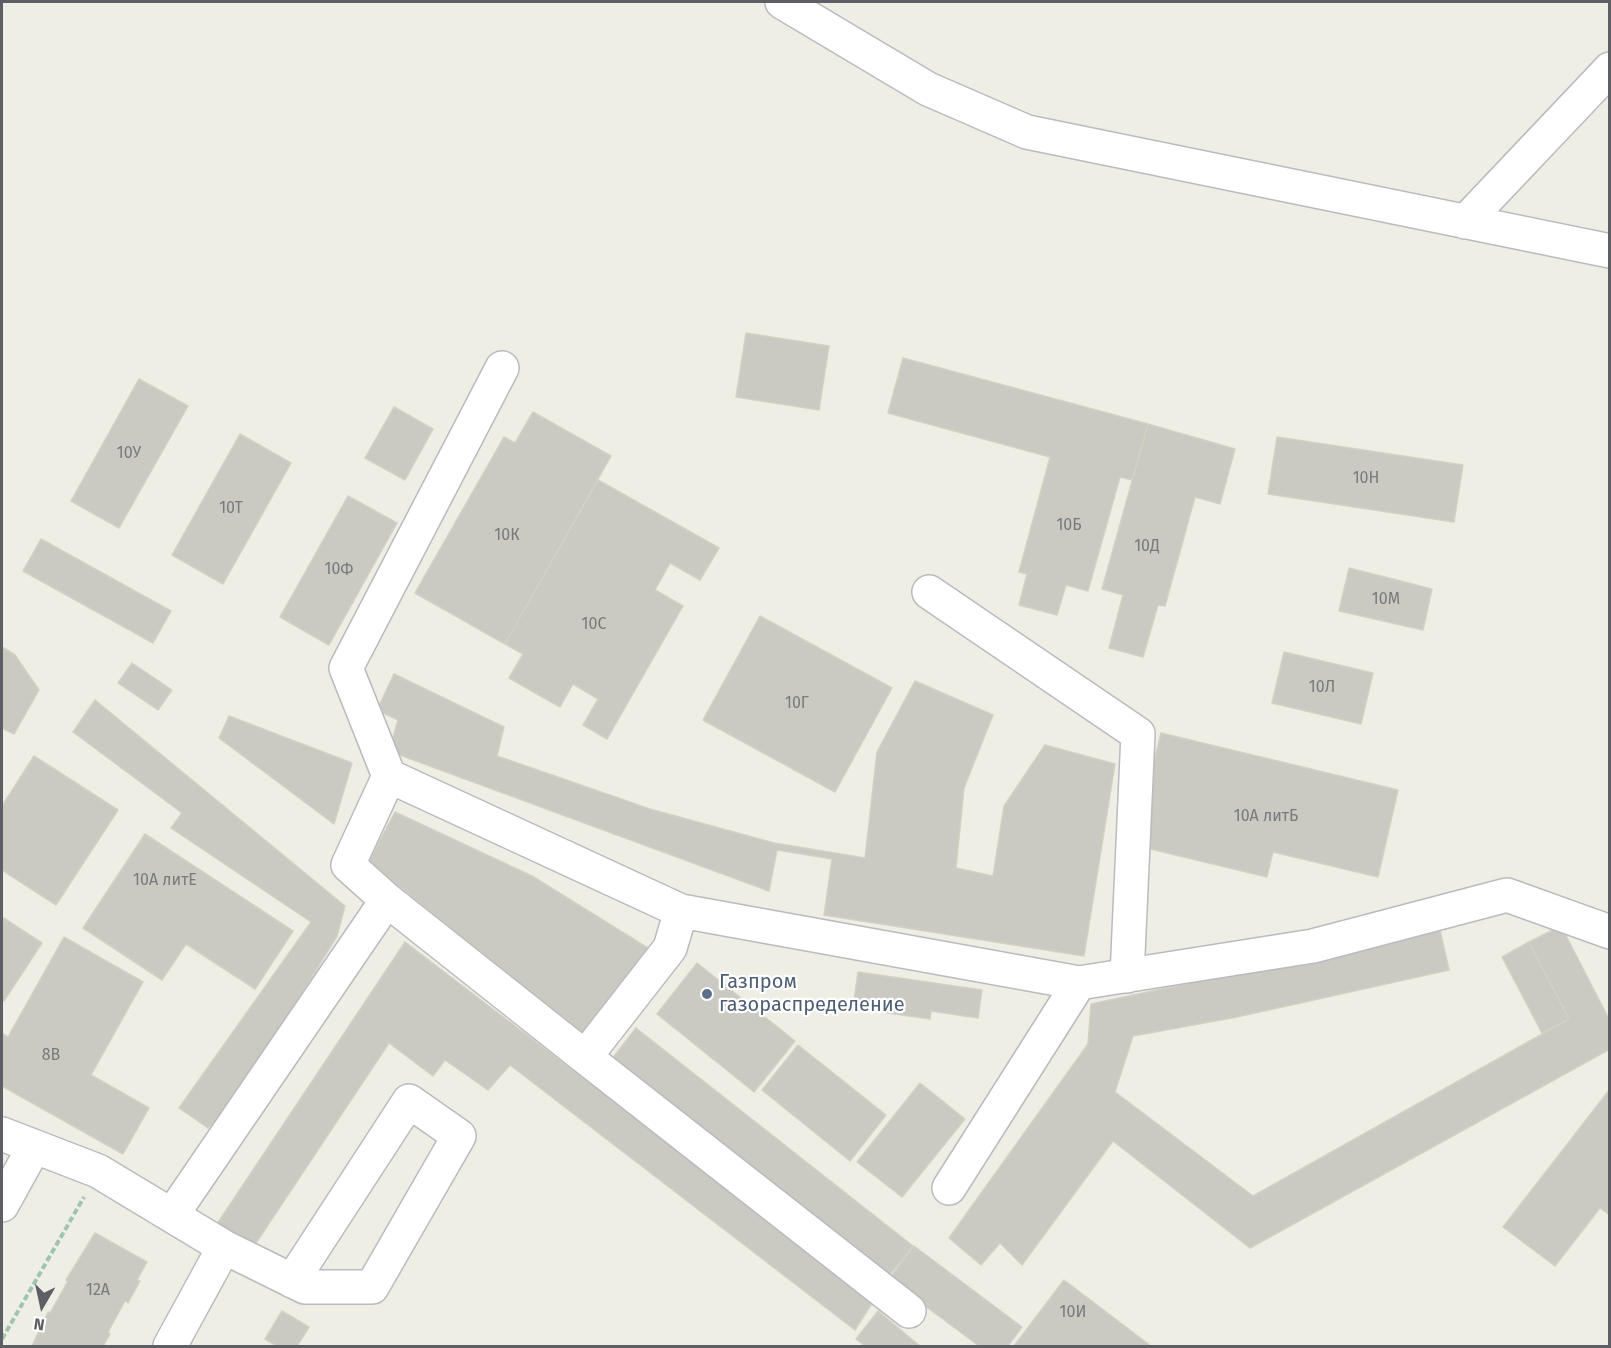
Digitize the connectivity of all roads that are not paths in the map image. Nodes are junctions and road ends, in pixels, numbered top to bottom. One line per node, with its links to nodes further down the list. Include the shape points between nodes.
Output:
1 (782, 2): 3 (street, via 928,88 1027,132)
2 (1610, 69): 3 (street)
3 (1465, 222): 4 (street)
4 (1610, 251)
5 (502, 368): 7 (street, via 346,668)
6 (929, 592): 11 (street, via 1138,734)
7 (389, 776): 8 (street, via 348,865); 9 (street)
8 (387, 900): 13 (street); 18 (street)
9 (681, 911): 12 (street); 13 (street, via 670,948)
10 (1610, 932): 11 (street, via 1507,895 1313,946)
11 (1127, 976): 12 (street)
12 (1079, 983): 16 (street)
13 (585, 1057): 21 (street)
14 (2, 1134): 15 (street)
15 (34, 1147): 17 (street); 18 (street, via 98,1171)
16 (949, 1188)
17 (2, 1205)
18 (172, 1215): 19 (street)
19 (224, 1247): 20 (street); 22 (street)
20 (292, 1281): 20 (street, via 305,1287 372,1287 459,1136 409,1101)
21 (909, 1311)
22 (170, 1347)

